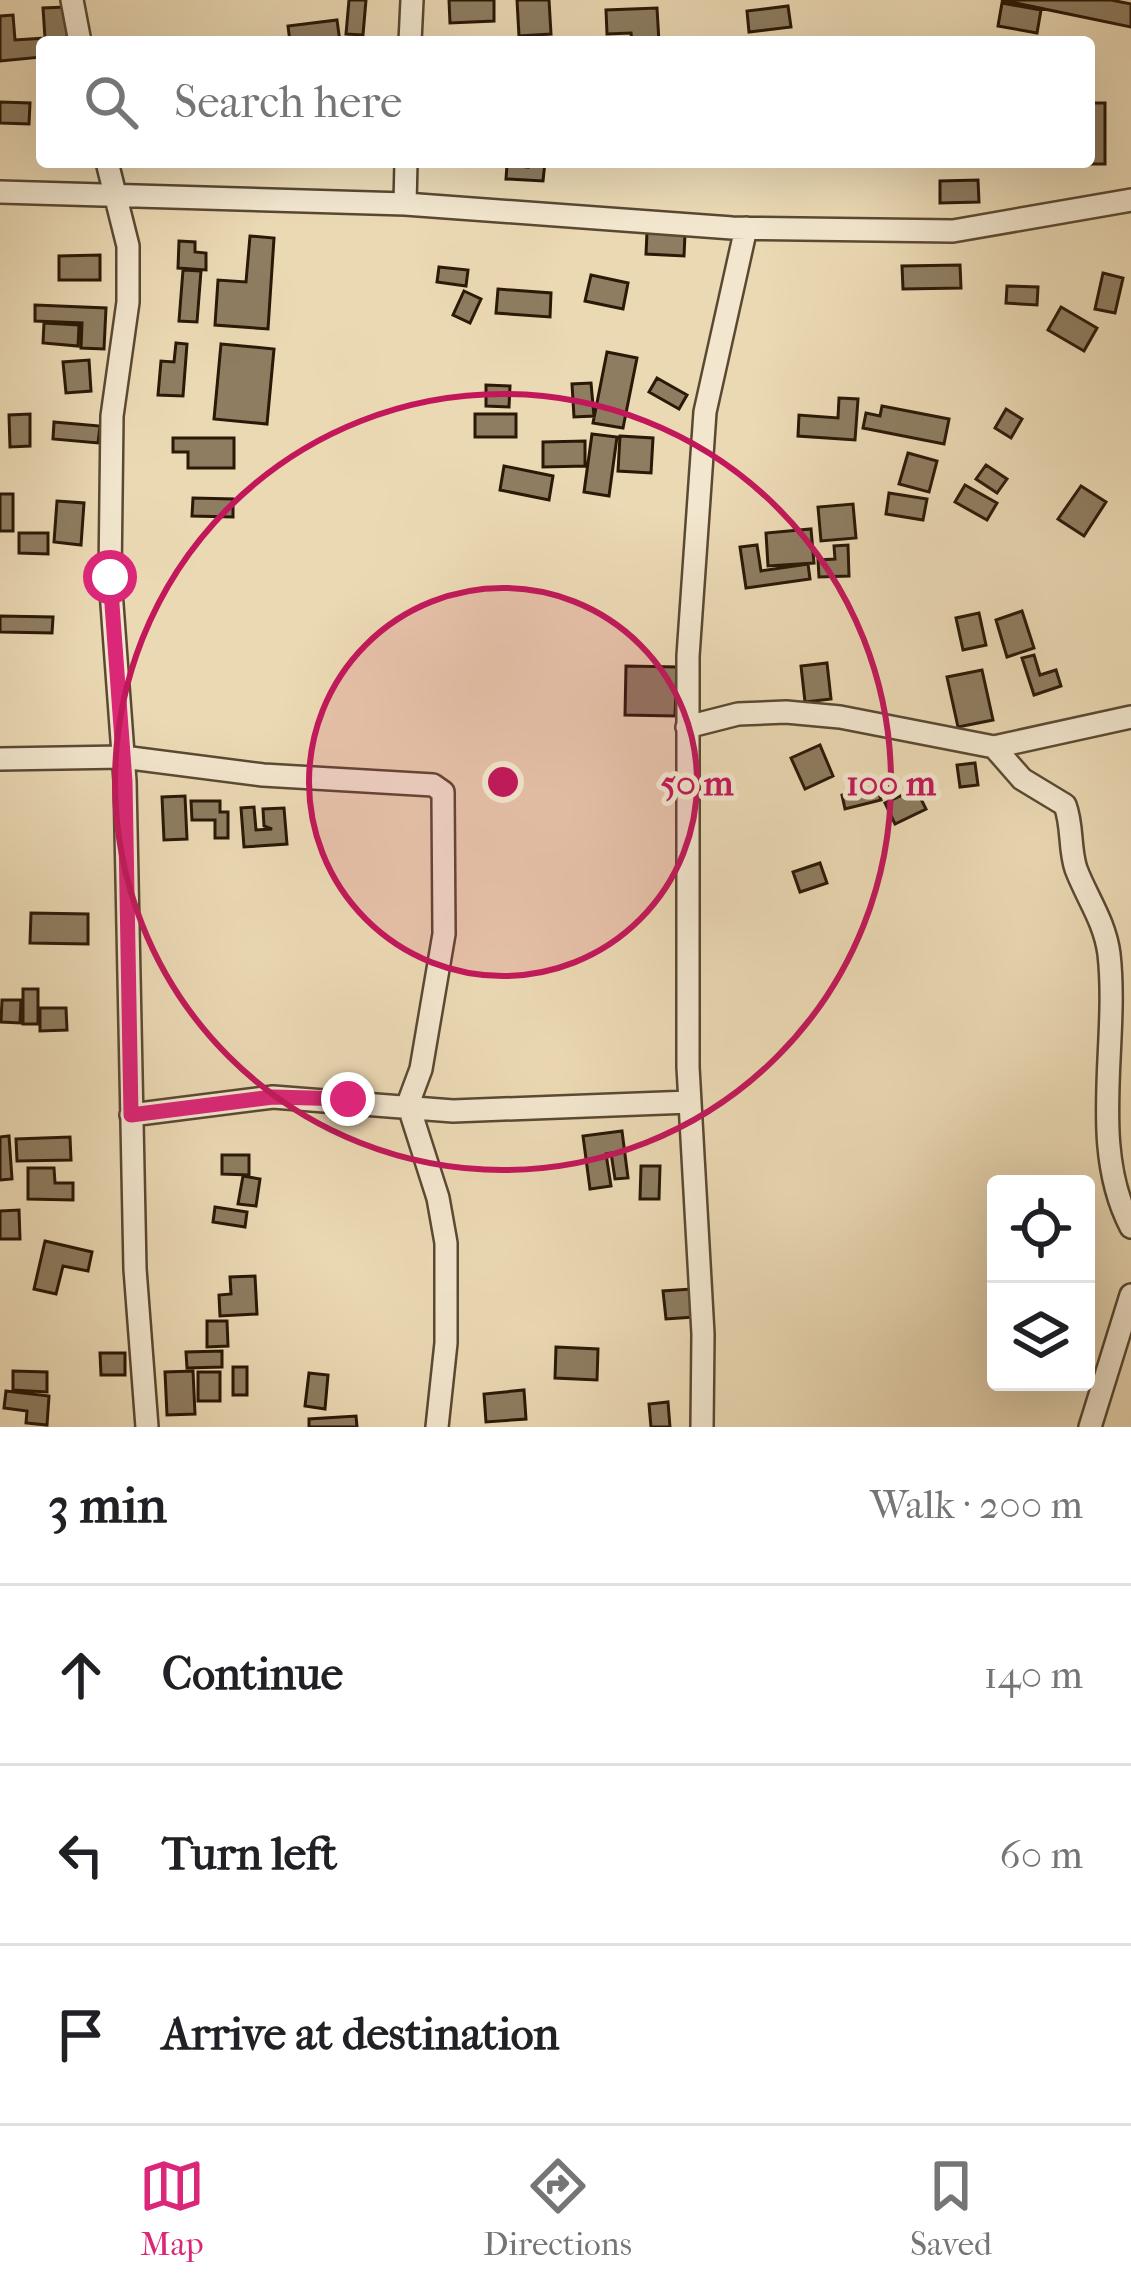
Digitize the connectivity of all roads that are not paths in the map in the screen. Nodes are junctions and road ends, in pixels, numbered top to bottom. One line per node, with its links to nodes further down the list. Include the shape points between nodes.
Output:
1 (72, 0): 3 (street)
2 (412, 0): 4 (street)
3 (79, 36)
4 (410, 36)
5 (109, 168): 8 (street)
6 (406, 168): 10 (street)
7 (0, 192): 8 (street)
8 (118, 192): 10 (street); 15 (street, via 128,302 112,416 110,577)
9 (1131, 200): 11 (street, via 952,231)
10 (405, 203): 11 (street)
11 (746, 228): 13 (street, via 705,412)
12 (1131, 717): 14 (street)
13 (687, 728): 14 (street, via 785,712); 17 (street)
14 (994, 746): 20 (street, via 1022,779 1065,806 1075,864 1103,924 1110,1163)
15 (123, 757): 16 (street); 18 (street, via 443,792 444,934); 19 (street)
16 (0, 759)
17 (690, 1102): 18 (street, via 453,1111); 24 (street)
18 (408, 1104): 19 (street, via 273,1097); 23 (street, via 446,1243)
19 (131, 1115): 22 (street)
20 (1131, 1227)
21 (1131, 1295): 25 (street)
22 (147, 1427)
23 (437, 1427)
24 (702, 1427)
25 (1090, 1427)

